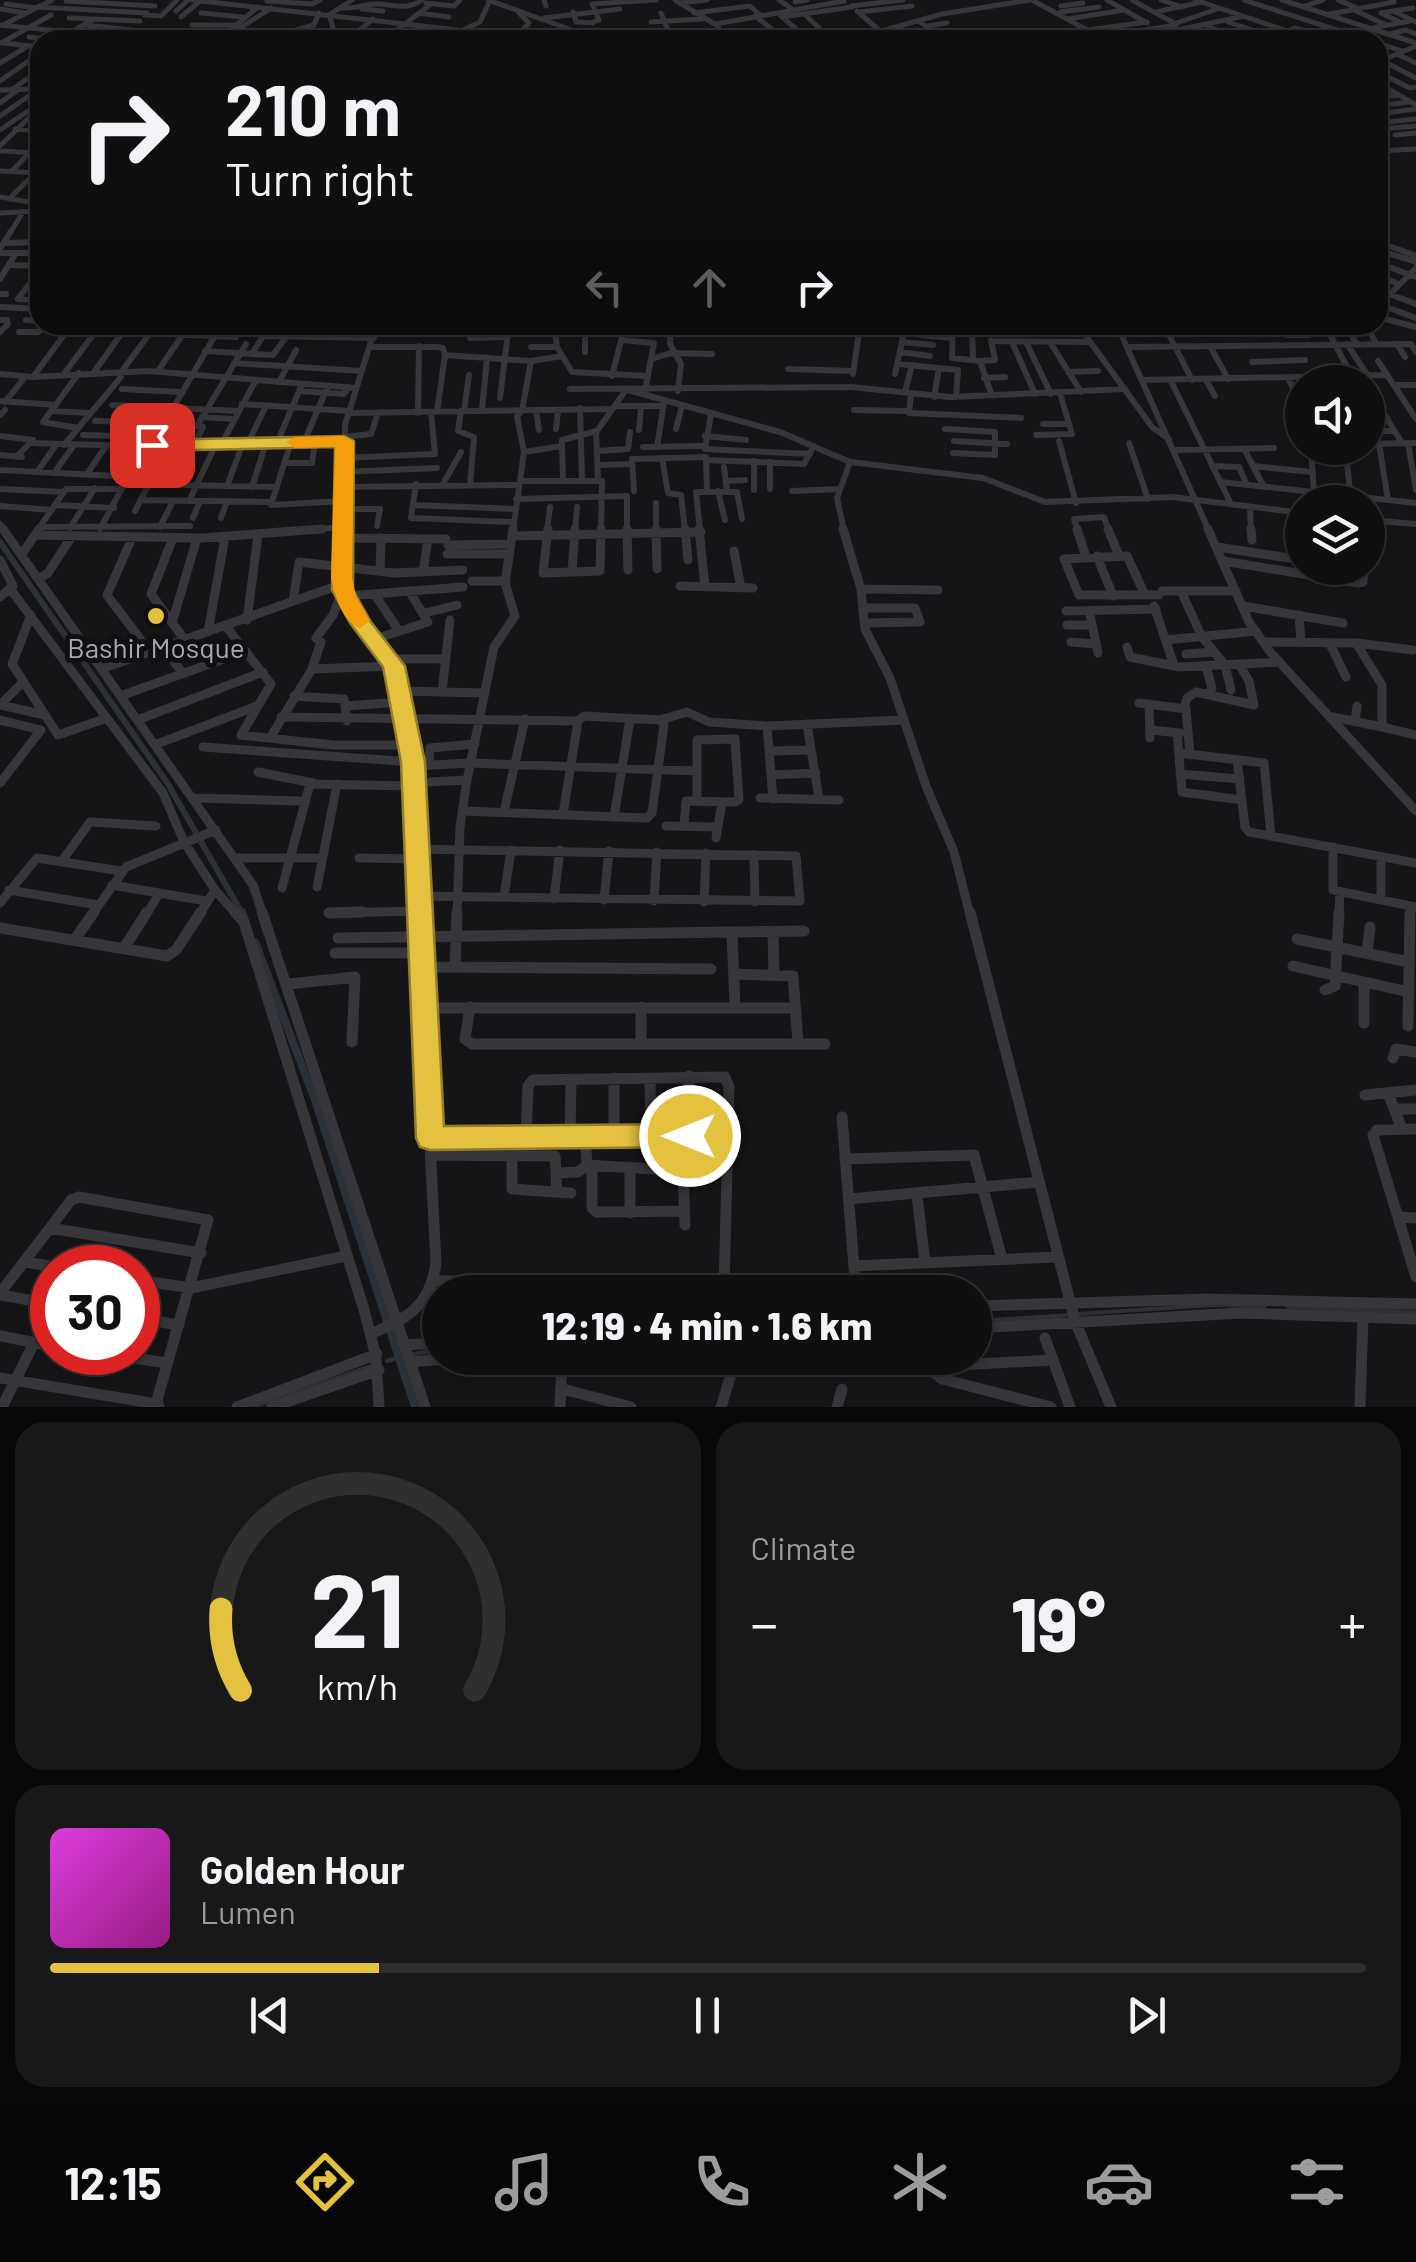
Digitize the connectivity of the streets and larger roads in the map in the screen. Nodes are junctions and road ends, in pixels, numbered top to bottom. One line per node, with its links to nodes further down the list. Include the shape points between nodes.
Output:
1 (52, 0): 56 (street)
2 (162, 0): 48 (street)
3 (177, 0): 88 (street, via 161,16)
4 (190, 0): 28 (street); 28 (street, via 179,14)
5 (320, 0): 39 (street)
6 (352, 0): 57 (street)
7 (402, 0): 58 (street)
8 (460, 0): 43 (street, via 454,6)
9 (514, 0): 59 (street)
10 (564, 0): 77 (street)
11 (656, 0): 45 (street)
12 (706, 0): 31 (street)
13 (779, 0): 51 (street)
14 (810, 0): 46 (street); 51 (street)
15 (921, 0): 36 (street)
16 (992, 0): 47 (street)
17 (1031, 0): 47 (street); 62 (street)
18 (1106, 0): 73 (street)
19 (1132, 0): 82 (street)
20 (1161, 0): 63 (street)
21 (1215, 0): 37 (street)
22 (1244, 0): 55 (street)
23 (1282, 0): 41 (street)
24 (1325, 0): 41 (street)
25 (1338, 0): 67 (street)
26 (1362, 0): 53 (street)
27 (89, 1): 33 (street); 42 (street); 69 (street)
28 (200, 1): 34 (street)
29 (420, 1): 43 (street); 58 (street)
30 (488, 1): 59 (street); 156 (street, via 480,22)
31 (679, 1): 50 (street); 60 (street)
32 (843, 1): 46 (street); 52 (street)
33 (66, 2)
34 (213, 2): 49 (street); 96 (street)
35 (740, 2): 60 (street)
36 (907, 2): 52 (street); 72 (street); 100 (street)
37 (1201, 2): 63 (street); 64 (street)
38 (1394, 2): 53 (street); 68 (street); 74 (street)
39 (269, 3): 49 (street); 85 (street); 134 (street, via 242,30)
40 (1083, 3): 62 (street)
41 (1301, 3): 95 (street)
42 (110, 4): 48 (street); 75 (street)
43 (431, 4): 86 (street)
44 (3, 5): 56 (street); 84 (street)
45 (592, 5): 66 (street); 77 (street); 117 (street, via 599,20)
46 (820, 5): 51 (street)
47 (1002, 5): 100 (street)
48 (155, 6): 88 (street)
49 (260, 6): 92 (street)
50 (646, 6)
51 (793, 6): 79 (street)
52 (851, 6): 80 (street); 90 (street)
53 (1377, 6): 67 (street)
54 (1099, 7): 81 (street)
55 (1266, 7): 83 (street); 180 (street)
56 (37, 8): 69 (street); 84 (street)
57 (341, 8): 65 (street); 89 (street)
58 (393, 8): 93 (street); 93 (street)
59 (512, 8): 102 (street); 157 (street, via 529,22)
60 (687, 8): 87 (street)
61 (732, 8): 71 (street); 94 (street, via 752,6); 103 (street)
62 (1049, 8): 81 (street)
63 (1185, 8): 82 (street)
64 (1220, 8): 83 (street); 135 (street)
65 (359, 9): 93 (street); 97 (street)
66 (620, 9)
67 (1357, 9): 95 (street); 130 (street)
68 (1414, 9): 74 (street)
69 (78, 10): 75 (street); 98 (street)
70 (230, 10): 92 (street)
71 (716, 10): 87 (street); 111 (street)
72 (883, 10): 80 (street); 104 (street)
73 (1126, 10): 105 (street); 108 (street)
74 (1401, 10): 76 (street)
75 (102, 11): 88 (street); 106 (street)
76 (1393, 11): 116 (street); 125 (street, via 1381,13)
77 (570, 12): 102 (street); 117 (street, via 576,22)
78 (661, 12): 119 (street)
79 (777, 12): 90 (street); 94 (street); 123 (street)
80 (860, 12): 166 (street)
81 (1057, 12): 108 (street)
82 (1154, 12): 135 (street)
83 (1231, 12): 101 (street)
84 (26, 13): 127 (street)
85 (320, 13): 89 (street); 152 (street)
86 (419, 13): 99 (street); 122 (street)
87 (694, 13): 107 (street)
88 (146, 14): 113 (street)
89 (330, 14): 97 (street); 153 (street)
90 (804, 14): 112 (street)
91 (51, 15): 98 (street); 136 (street); 141 (street)
92 (247, 15): 96 (street); 134 (street)
93 (381, 15): 97 (street); 122 (street); 154 (street)
94 (757, 15): 103 (street); 163 (street)
95 (1328, 15): 140 (street)
96 (199, 16): 129 (street); 134 (street)
97 (346, 16)
98 (70, 17): 106 (street); 144 (street)
99 (449, 17)
100 (930, 17): 114 (street)
101 (1246, 17): 115 (street); 179 (street)
102 (541, 18): 158 (street)
103 (746, 18): 111 (street)
104 (894, 18)
105 (1139, 18): 120 (street); 139 (street)
106 (94, 19): 109 (street); 128 (street)
107 (706, 19): 110 (street); 126 (street)
108 (1068, 19): 139 (street)
109 (124, 20): 113 (street); 142 (street)
110 (685, 20): 119 (street); 161 (street)
111 (734, 20): 126 (street); 137 (street)
112 (812, 20): 123 (street); 165 (street)
113 (140, 21): 146 (street)
114 (918, 21): 132 (street); 138 (street)
115 (1226, 21): 133 (street); 178 (street)
116 (1414, 21): 125 (street)
117 (593, 22): 159 (street)
118 (651, 22): 119 (street)
119 (666, 22): 160 (street)
120 (1147, 22): 139 (street); 172 (street)
121 (170, 23): 147 (street)
122 (404, 23): 131 (street); 154 (street)
123 (790, 23): 164 (street)
124 (947, 23): 132 (street)
125 (1399, 23): 130 (street); 182 (street)
126 (716, 24): 162 (street)
127 (1, 25): 136 (street)
128 (83, 25): 142 (street); 145 (street)
129 (192, 25): 134 (street); 148 (street)
130 (1386, 25): 140 (street)
131 (428, 26): 155 (street); 156 (street)
132 (927, 26): 168 (street)
133 (1208, 26): 176 (street); 177 (street)
134 (231, 27): 149 (street); 150 (street); 151 (street)
135 (1176, 27): 173 (street); 174 (street); 175 (street); 176 (street)
136 (18, 28): 141 (street)
137 (749, 28)
138 (897, 28): 167 (street)
139 (1084, 28): 169 (street); 170 (street); 171 (street)
140 (1369, 28): 181 (street)
141 (27, 29): 143 (street); 185 (street)
142 (114, 29): 146 (street)
143 (33, 30)
144 (48, 30)
145 (74, 30)
146 (132, 30)
147 (166, 30)
148 (188, 30)
149 (208, 30)
150 (228, 30)
151 (248, 30)
152 (298, 30)
153 (334, 30)
154 (396, 30)
155 (423, 30)
156 (459, 30)
157 (522, 30)
158 (559, 30)
159 (588, 30)
160 (667, 30)
161 (690, 30)
162 (718, 30)
163 (770, 30)
164 (798, 30)
165 (823, 30)
166 (877, 30)
167 (888, 30)
168 (930, 30)
169 (1061, 30)
170 (1075, 30)
171 (1087, 30)
172 (1156, 30)
173 (1171, 30)
174 (1171, 30)
175 (1179, 30)
176 (1189, 30)
177 (1216, 30)
178 (1254, 30)
179 (1285, 30)
180 (1337, 30)
181 (1376, 30)
182 (1406, 30): 183 (street); 184 (street)
183 (1389, 34): 186 (street)
184 (1416, 34)
185 (1, 43): 187 (street)
186 (1416, 44): 189 (street)
187 (29, 46): 192 (street)
188 (1388, 48): 189 (street)
189 (1400, 52): 190 (street); 194 (street)
190 (1388, 56)
191 (30, 58): 196 (street)
192 (0, 63)
193 (1388, 63): 198 (street)
194 (1416, 64)
195 (0, 71): 196 (street)
196 (13, 72): 201 (street)
197 (1388, 77): 200 (street)
198 (1416, 77): 200 (street)
199 (30, 78): 203 (street)
200 (1394, 80): 202 (street); 210 (street)
201 (0, 81)
202 (1388, 82)
203 (16, 89): 204 (street); 206 (street); 211 (street)
204 (30, 89)
205 (1388, 89): 208 (street)
206 (0, 90)
207 (30, 95): 215 (street)
208 (1399, 95): 209 (street); 210 (street); 210 (street)
209 (1388, 97)
210 (1414, 99): 212 (street)
211 (0, 102)
212 (1388, 108)
213 (30, 110): 216 (street)
214 (30, 114): 222 (street)
215 (0, 115): 216 (street)
216 (18, 116): 221 (street)
217 (1396, 121): 218 (street); 219 (street); 224 (street)
218 (1388, 123)
219 (1416, 126): 224 (street)
220 (1388, 128): 224 (street)
221 (1, 129): 222 (street)
222 (16, 129): 223 (street); 226 (street)
223 (30, 130)
224 (1404, 131): 225 (street, via 1395,136)
225 (1414, 148): 227 (street)
226 (0, 149): 228 (street)
227 (1388, 150)
228 (30, 152): 230 (street)
229 (0, 170): 230 (street)
230 (12, 171): 231 (street)
231 (30, 172)
232 (30, 179): 233 (street)
233 (3, 199): 234 (street)
234 (30, 205)
235 (30, 210): 236 (street)
236 (23, 212): 237 (street); 239 (street)
237 (0, 213)
238 (30, 242): 239 (street)
239 (2, 243): 241 (street)
240 (1392, 247): 244 (street)
241 (16, 253): 242 (street); 247 (street)
242 (30, 253)
243 (1388, 253): 244 (street)
244 (1416, 262): 248 (street)
245 (1388, 267): 248 (street)
246 (30, 268): 247 (street)
247 (5, 269): 249 (street)
248 (1412, 275): 252 (street)
249 (0, 279)
250 (1388, 280): 252 (street)
251 (30, 282): 254 (street, via 18,299)
252 (1398, 284): 253 (street)
253 (1390, 294): 256 (street)
254 (30, 301)
255 (30, 303): 257 (street)
256 (1416, 304)
257 (0, 307)
258 (1388, 308): 259 (street)
259 (1416, 318)
260 (0, 320): 266 (street, via 8,324)
261 (26, 320): 263 (street)
262 (1388, 320): 264 (street)
263 (30, 321)
264 (1395, 322): 265 (street); 319 (street)
265 (1416, 327)
266 (0, 332)
267 (19, 332): 268 (street)
268 (30, 332)
269 (63, 335): 380 (street)
270 (93, 335): 370 (street)
271 (120, 335): 365 (street)
272 (149, 335): 371 (street)
273 (182, 335): 362 (street)
274 (198, 335): 302 (street)
275 (359, 335): 306 (street)
276 (374, 335): 363 (street)
277 (378, 335): 322 (street)
278 (471, 335): 307 (street)
279 (508, 335): 307 (street)
280 (555, 335): 323 (street)
281 (584, 335): 334 (street)
282 (623, 335): 375 (street)
283 (629, 335): 314 (street)
284 (668, 335): 314 (street)
285 (670, 335): 337 (street)
286 (859, 335): 364 (street)
287 (922, 335): 308 (street)
288 (952, 335): 308 (street)
289 (972, 335): 330 (street)
290 (1043, 335): 312 (street)
291 (1049, 335): 366 (street)
292 (1057, 335): 313 (street)
293 (1084, 335): 313 (street)
294 (1122, 335): 329 (street)
295 (1169, 335): 324 (street)
296 (1210, 335): 325 (street)
297 (1248, 335): 327 (street)
298 (1286, 335): 304 (street)
299 (1330, 335): 321 (street)
300 (1350, 335): 317 (street)
301 (1372, 335): 318 (street)
302 (214, 336): 305 (street); 332 (street)
303 (288, 336): 306 (street); 338 (street, via 274,355); 338 (street, via 263,336)
304 (1308, 336): 320 (street)
305 (236, 337)
306 (328, 337)
307 (508, 338): 346 (street)
308 (952, 338): 349 (street, via 952,358)
309 (902, 340): 315 (street); 335 (street)
310 (991, 342): 311 (street); 330 (street); 349 (street, via 995,360)
311 (1012, 342): 312 (street); 416 (street)
312 (1026, 342): 417 (street)
313 (1088, 342): 404 (street)
314 (654, 343): 345 (street)
315 (934, 343): 342 (street)
316 (246, 344): 333 (street)
317 (1352, 344): 318 (street); 321 (street); 355 (street)
318 (1376, 344): 319 (street)
319 (1400, 344): 336 (street); 343 (street)
320 (1312, 345): 321 (street); 327 (street)
321 (1334, 345): 354 (street)
322 (419, 346): 340 (street, via 443,348); 449 (street)
323 (556, 346): 328 (street); 341 (street)
324 (1174, 346): 325 (street); 329 (street); 389 (street)
325 (1214, 346): 326 (street); 385 (street)
326 (1242, 346): 327 (street); 347 (street, via 1253,364)
327 (1253, 346)
328 (531, 347)
329 (1127, 347): 387 (street)
330 (972, 348): 349 (street)
331 (296, 350): 356 (street)
332 (205, 351): 333 (street); 372 (street)
333 (239, 352): 338 (street); 351 (street)
334 (585, 352)
335 (900, 352): 342 (street); 352 (street)
336 (1416, 352)
337 (677, 353): 339 (street); 345 (street); 412 (street)
338 (252, 354)
339 (712, 354)
340 (445, 355): 344 (street); 446 (street)
341 (562, 356): 348 (street); 368 (street)
342 (930, 356): 357 (street)
343 (1405, 357)
344 (486, 358): 346 (street); 394 (street)
345 (651, 358): 378 (street)
346 (505, 359): 348 (street); 395 (street)
347 (1305, 360)
348 (531, 361): 440 (street)
349 (976, 361): 383 (street)
350 (1378, 361): 377 (street)
351 (234, 362): 356 (street); 381 (street)
352 (898, 364): 353 (street); 373 (street)
353 (912, 365): 357 (street); 414 (street)
354 (1345, 365)
355 (1359, 365)
356 (287, 367): 363 (street); 391 (street)
357 (928, 367): 358 (street)
358 (939, 368): 418 (street); 423 (street, via 958,371)
359 (788, 369): 360 (street)
360 (800, 369): 364 (street); 396 (street)
361 (1098, 370): 366 (street)
362 (153, 371): 371 (street); 372 (street); 406 (street)
363 (361, 371): 399 (street)
364 (853, 371): 397 (street)
365 (94, 372): 367 (street); 371 (street)
366 (1068, 372): 415 (street)
367 (79, 373): 370 (street); 432 (street)
368 (575, 373): 375 (street); 401 (street)
369 (0, 374): 380 (street)
370 (64, 374): 380 (street)
371 (122, 374): 453 (street)
372 (191, 374): 381 (street); 413 (street)
373 (895, 374)
374 (469, 375): 442 (street)
375 (613, 375): 378 (street); 402 (street)
376 (737, 375): 403 (street)
377 (1387, 375): 392 (street)
378 (647, 376): 411 (street)
379 (715, 376): 410 (street)
380 (29, 377): 428 (street)
381 (226, 377): 386 (street); 448 (street)
382 (1005, 377): 383 (street)
383 (984, 378): 419 (street)
384 (1285, 378): 385 (street)
385 (1228, 379): 390 (street)
386 (256, 380): 391 (street); 441 (street)
387 (1142, 380): 388 (street); 496 (street)
388 (1171, 380): 389 (street); 503 (street)
389 (1192, 380): 390 (street)
390 (1206, 380): 420 (street)
391 (280, 382): 398 (street); 427 (street)
392 (1394, 385): 393 (street); 421 (street)
393 (1416, 385)
394 (484, 386): 395 (street); 439 (street)
395 (500, 386): 424 (street)
396 (799, 386): 397 (street); 403 (street)
397 (852, 387): 400 (street)
398 (300, 388): 407 (street); 433 (street)
399 (352, 388): 407 (street, via 344,394); 445 (street)
400 (865, 388): 414 (street); 444 (street, via 859,410)
401 (570, 389): 402 (street); 436 (street)
402 (609, 389): 408 (street)
403 (738, 389): 410 (street)
404 (1126, 389): 415 (street); 496 (street)
405 (122, 390): 406 (street)
406 (136, 390): 413 (street)
407 (326, 390): 438 (street)
408 (627, 390): 411 (street); 425 (street); 435 (street)
409 (700, 390): 410 (street); 412 (street); 431 (street)
410 (716, 390)
411 (645, 391): 412 (street)
412 (678, 391)
413 (180, 392): 429 (street)
414 (908, 392): 418 (street); 444 (street)
415 (1081, 392): 417 (street)
416 (1035, 394): 417 (street); 419 (street)
417 (1055, 394): 461 (street)
418 (934, 396): 423 (street)
419 (992, 396): 423 (street)
420 (1215, 396)
421 (1400, 396): 422 (street); 437 (street)
422 (1416, 396)
423 (956, 397)
424 (500, 398)
425 (663, 404): 430 (street); 431 (street); 498 (street)
426 (112, 405): 429 (street)
427 (268, 406): 433 (street); 441 (street); 481 (street)
428 (3, 407): 432 (street)
429 (172, 407): 448 (street); 458 (street)
430 (641, 407): 435 (street); 501 (street, via 629,448)
431 (685, 407): 451 (street); 463 (street)
432 (54, 408): 453 (street); 467 (street, via 43,422)
433 (292, 408): 438 (street); 483 (street)
434 (580, 408): 435 (street); 436 (street); 469 (street)
435 (614, 408): 468 (street)
436 (570, 409): 443 (street)
437 (1412, 409): 457 (street)
438 (317, 410): 445 (street); 477 (street)
439 (482, 410): 440 (street); 442 (street)
440 (522, 410): 447 (street); 506 (street, via 517,417)
441 (238, 411): 448 (street); 487 (street)
442 (462, 411): 446 (street); 546 (street, via 458,431 474,436)
443 (558, 411): 447 (street); 462 (street)
444 (907, 411): 455 (street)
445 (349, 412): 450 (street); 473 (street)
446 (434, 412): 449 (street); 510 (street, via 435,454)
447 (536, 412): 464 (street)
448 (205, 413): 486 (street)
449 (418, 413): 450 (street)
450 (378, 414): 473 (street, via 371,434)
451 (711, 414): 454 (street); 502 (street)
452 (1385, 415): 456 (street)
453 (93, 417): 458 (street); 467 (street)
454 (728, 418): 459 (street); 472 (street)
455 (1021, 418)
456 (1387, 418): 466 (street)
457 (1416, 420)
458 (165, 422): 475 (street)
459 (750, 424): 492 (street); 504 (street, via 785,434)
460 (1043, 424): 461 (street)
461 (1068, 424): 470 (street, via 1070,435)
462 (556, 429)
463 (676, 429)
464 (539, 430)
465 (1385, 430): 466 (street)
466 (1394, 430): 485 (street)
467 (81, 432): 475 (street); 490 (street)
468 (596, 432): 469 (street); 501 (street)
469 (581, 435): 495 (street, via 562,440); 535 (street)
470 (1036, 435)
471 (0, 436): 480 (street)
472 (722, 438): 492 (street); 502 (street)
473 (344, 439): 478 (street); 510 (street)
474 (954, 441): 488 (street); 488 (street, via 949,429 994,432); 507 (street)
475 (156, 442): 486 (street); 494 (street); 541 (street)
476 (291, 442): 477 (street); 483 (street); 515 (street)
477 (304, 442): 478 (street)
478 (315, 442): 515 (street, via 312,463)
479 (1059, 442): 581 (street)
480 (30, 443): 490 (street); 508 (street, via 20,457)
481 (245, 443): 482 (street); 487 (street); 550 (street)
482 (266, 443): 483 (street); 553 (street)
483 (277, 443)
484 (1129, 443): 570 (street)
485 (1409, 443): 564 (street)
486 (191, 444): 487 (street); 543 (street)
487 (219, 444): 547 (street)
488 (996, 444): 489 (street); 509 (street, via 994,455)
489 (1007, 444)
490 (60, 445): 491 (street); 526 (street)
491 (74, 445): 493 (street); 530 (street)
492 (746, 445): 502 (street); 504 (street)
493 (106, 446): 494 (street); 531 (street)
494 (134, 446): 533 (street)
495 (562, 446): 506 (street); 538 (street)
496 (1174, 446): 503 (street); 573 (street)
497 (643, 447): 498 (street)
498 (657, 447): 502 (street)
499 (1274, 448): 500 (street)
500 (1244, 449): 503 (street); 521 (street)
501 (597, 450): 517 (street)
502 (705, 450): 511 (street); 512 (street); 568 (street)
503 (1204, 450): 520 (street)
504 (811, 451): 513 (street, via 804,464); 514 (street)
505 (462, 452): 545 (street)
506 (524, 452): 540 (street)
507 (954, 453): 509 (street); 532 (street)
508 (0, 454)
509 (984, 456): 534 (street)
510 (343, 458): 527 (street)
511 (662, 458): 516 (street); 609 (street, via 668,493 681,495)
512 (754, 462): 513 (street); 562 (street)
513 (770, 462): 560 (street)
514 (850, 462): 532 (street); 561 (street)
515 (285, 463): 554 (street)
516 (630, 464): 517 (street); 565 (street)
517 (598, 465): 536 (street)
518 (1312, 465): 529 (street)
519 (1382, 465): 575 (street)
520 (1212, 466): 539 (street); 552 (street, via 1239,468)
521 (1252, 466): 529 (street); 558 (street)
522 (724, 467): 557 (street)
523 (437, 468): 528 (street)
524 (0, 470): 525 (street)
525 (14, 471): 526 (street); 559 (street)
526 (37, 472): 530 (street)
527 (343, 472): 528 (street); 555 (street)
528 (357, 472): 551 (street)
529 (1312, 472): 548 (street)
530 (54, 473): 531 (street)
531 (87, 474): 533 (street)
532 (954, 474): 534 (street)
533 (116, 476): 549 (street, via 128,477)
534 (983, 478): 581 (street, via 1045,502)
535 (582, 480): 536 (street); 538 (street)
536 (598, 480): 569 (street)
537 (745, 480): 557 (street)
538 (564, 481): 540 (street)
539 (1220, 482): 552 (street); 584 (street)
540 (519, 483): 546 (street); 583 (street)
541 (137, 484): 542 (street); 549 (street)
542 (149, 484): 543 (street); 571 (street)
543 (166, 484): 547 (street)
544 (416, 484): 545 (street); 551 (street); 586 (street)
545 (443, 484): 546 (street)
546 (470, 484)
547 (195, 485): 550 (street); 576 (street)
548 (1313, 485)
549 (124, 486): 556 (street); 593 (street)
550 (227, 486): 553 (street)
551 (357, 486): 555 (street)
552 (1247, 486): 558 (street)
553 (252, 487): 554 (street)
554 (277, 487): 579 (street)
555 (343, 487): 585 (street)
556 (95, 488): 567 (street); 588 (street)
557 (724, 488): 568 (street); 598 (street, via 737,492); 599 (street)
558 (1264, 488): 563 (street)
559 (0, 489): 567 (street)
560 (770, 489)
561 (840, 489): 566 (street); 654 (street, via 838,514)
562 (754, 490)
563 (1285, 490)
564 (1416, 490)
565 (634, 491)
566 (792, 491)
567 (64, 492): 592 (street)
568 (708, 492): 610 (street, via 695,494)
569 (604, 497): 583 (street); 612 (street, via 628,497); 616 (street)
570 (1148, 498): 573 (street); 581 (street)
571 (141, 500): 572 (street); 594 (street)
572 (173, 500): 576 (street); 604 (street)
573 (1198, 500): 584 (street); 627 (street)
574 (1385, 500): 575 (street)
575 (1388, 500): 582 (street)
576 (189, 501): 577 (street)
577 (200, 501): 578 (street); 604 (street, via 191,522)
578 (228, 502): 579 (street); 597 (street)
579 (272, 502): 585 (street)
580 (656, 503): 613 (street)
581 (1080, 503): 596 (street)
582 (1416, 503)
583 (515, 504): 586 (street); 601 (street)
584 (1231, 504): 591 (street)
585 (344, 505): 605 (street, via 382,510); 608 (street)
586 (413, 505): 601 (street, via 410,518)
587 (0, 506): 592 (street)
588 (83, 506): 592 (street); 593 (street); 607 (street)
589 (550, 507): 614 (street)
590 (577, 507): 615 (street)
591 (1250, 507): 595 (street); 625 (street)
592 (53, 508): 606 (street)
593 (114, 508): 611 (street)
594 (135, 511)
595 (1285, 511)
596 (1089, 515): 630 (street, via 1074,518); 632 (street, via 1104,517)
597 (221, 518)
598 (742, 519)
599 (725, 520)
600 (1385, 521): 603 (street)
601 (512, 522): 626 (street)
602 (0, 524): 629 (street)
603 (1416, 524)
604 (160, 526): 611 (street, via 121,524); 620 (street)
605 (377, 526)
606 (38, 531): 607 (street); 629 (street)
607 (71, 532): 611 (street); 645 (street, via 48,574)
608 (344, 532): 617 (street); 623 (street); 637 (street)
609 (685, 532): 610 (street); 613 (street); 635 (street)
610 (701, 532): 650 (street)
611 (97, 533): 619 (street)
612 (630, 533): 613 (street); 616 (street); 639 (street)
613 (658, 533): 640 (street)
614 (548, 534): 615 (street); 626 (street); 644 (street, via 544,572)
615 (575, 534): 616 (street); 644 (street)
616 (602, 534): 644 (street, via 600,571)
617 (258, 535): 618 (street); 672 (street)
618 (225, 537): 622 (street); 682 (street)
619 (132, 538): 620 (street); 696 (street, via 106,595)
620 (154, 538): 621 (street)
621 (173, 538): 622 (street); 674 (street, via 150,592)
622 (197, 538): 674 (street)
623 (382, 538): 624 (street); 641 (street)
624 (428, 538): 626 (street, via 447,546); 643 (street)
625 (1252, 540)
626 (511, 545): 648 (street)
627 (1217, 547): 633 (street); 636 (street)
628 (734, 551): 651 (street)
629 (22, 554): 645 (street)
630 (1086, 556): 631 (street); 660 (street, via 1064,559 1076,594)
631 (1097, 556): 632 (street); 660 (street)
632 (1119, 556): 662 (street, via 1129,557)
633 (1285, 557)
634 (0, 560): 647 (street)
635 (688, 560)
636 (1223, 561): 642 (street); 658 (street)
637 (342, 567): 641 (street); 653 (street); 663 (street, via 298,563)
638 (463, 570): 643 (street)
639 (628, 570)
640 (657, 570)
641 (380, 571): 643 (street)
642 (1285, 571)
643 (423, 572)
644 (572, 572)
645 (33, 573): 647 (street); 706 (street)
646 (0, 580): 647 (street)
647 (12, 581): 661 (street); 670 (street)
648 (506, 581): 656 (street); 714 (street, via 515,616 495,644)
649 (680, 586): 650 (street)
650 (705, 587): 651 (street)
651 (741, 588): 652 (street)
652 (752, 588)
653 (343, 589): 659 (street); 663 (street); 672 (street); 685 (street); 707 (street, via 316,638 321,642)
654 (861, 589): 655 (street); 666 (street)
655 (938, 590)
656 (410, 591): 659 (street); 669 (street)
657 (1181, 591): 658 (street); 662 (street); 683 (street)
658 (1236, 591): 665 (street)
659 (375, 595): 680 (street)
660 (1113, 596): 662 (street)
661 (0, 597)
662 (1155, 598): 667 (street); 686 (street)
663 (293, 601): 672 (street)
664 (458, 605): 669 (street)
665 (1242, 606): 671 (street); 681 (street)
666 (863, 608): 675 (street); 675 (street, via 916,608 920,622)
667 (1089, 610): 668 (street); 678 (street)
668 (1066, 611)
669 (425, 613): 680 (street, via 428,623)
670 (31, 615): 711 (street, via 12,664); 729 (street)
671 (1299, 615): 676 (street); 689 (street)
672 (246, 619): 679 (street)
673 (450, 620): 699 (street)
674 (172, 622): 684 (street)
675 (864, 623): 736 (street)
676 (1342, 623)
677 (1067, 625): 678 (street)
678 (1092, 625): 687 (street, via 1098,648)
679 (227, 626): 682 (street); 694 (street)
680 (400, 631): 685 (street)
681 (1256, 631): 683 (street); 688 (street)
682 (209, 633): 684 (street)
683 (1202, 637): 686 (street); 697 (street)
684 (186, 640): 693 (street); 696 (street)
685 (372, 640): 700 (street)
686 (1166, 640): 703 (street)
687 (1070, 642)
688 (1264, 642): 689 (street); 701 (street)
689 (1300, 643): 691 (street)
690 (1356, 643): 691 (street); 695 (street); 741 (street, via 1382,685)
691 (1330, 644): 710 (street)
692 (1127, 647): 703 (street, via 1134,661)
693 (164, 650): 706 (street); 709 (street)
694 (246, 650): 708 (street); 709 (street)
695 (1413, 650)
696 (150, 652): 706 (street)
697 (1214, 652): 698 (street); 704 (street)
698 (1186, 654)
699 (446, 659): 700 (street); 713 (street)
700 (391, 662): 707 (street); 718 (street)
701 (1280, 662): 702 (street); 726 (street)
702 (1238, 664): 704 (street); 716 (street, via 1254,704)
703 (1174, 665): 705 (street)
704 (1225, 665): 705 (street); 712 (street)
705 (1206, 666): 716 (street)
706 (105, 670): 715 (street)
707 (312, 670): 717 (street)
708 (263, 672): 720 (street, via 271,686); 730 (street)
709 (183, 673): 715 (street)
710 (1346, 676)
711 (23, 682): 719 (street); 724 (street)
712 (1231, 690)
713 (442, 692): 714 (street); 718 (street)
714 (485, 693): 731 (street)
715 (123, 694): 730 (street)
716 (1209, 694): 723 (street, via 1192,692)
717 (294, 696): 721 (street, via 344,699); 725 (street)
718 (401, 697): 721 (street); 727 (street)
719 (0, 705): 724 (street)
720 (259, 705): 744 (street, via 240,734); 745 (street)
721 (346, 706): 734 (street)
722 (1357, 706): 738 (street)
723 (1184, 708): 742 (street); 742 (street, via 1144,704 1150,734)
724 (44, 714): 729 (street, via 58,736)
725 (281, 717): 734 (street); 744 (street)
726 (1330, 717): 738 (street); 783 (street)
727 (404, 718): 731 (street); 734 (street); 747 (street)
728 (630, 718): 735 (street); 737 (street); 759 (street)
729 (104, 719): 792 (street, via 163,792)
730 (140, 719): 745 (street)
731 (480, 719): 732 (street); 746 (street)
732 (526, 719): 737 (street); 756 (street)
733 (0, 720): 769 (street, via 41,730)
734 (347, 720)
735 (660, 720): 740 (street, via 687,712 709,722); 760 (street)
736 (904, 720): 739 (street); 899 (street, via 964,888)
737 (578, 721): 758 (street)
738 (1355, 722): 741 (street)
739 (807, 724): 740 (street); 749 (street)
740 (768, 726): 750 (street)
741 (1382, 727): 743 (street)
742 (1182, 733): 751 (street)
743 (1416, 735)
744 (270, 738): 747 (street)
745 (157, 744): 773 (street)
746 (475, 744): 754 (street); 757 (street, via 430,748)
747 (410, 745): 755 (street)
748 (204, 747): 752 (street)
749 (811, 750): 750 (street); 763 (street)
750 (771, 751): 765 (street)
751 (1184, 754): 753 (street); 764 (street)
752 (332, 758): 755 (street); 770 (street)
753 (1238, 760): 766 (street); 791 (street, via 1265,764)
754 (471, 763): 756 (street); 757 (street); 767 (street)
755 (413, 764): 757 (street); 772 (street)
756 (515, 764): 758 (street); 784 (street)
757 (429, 765)
758 (571, 766): 759 (street); 785 (street)
759 (622, 768): 760 (street); 786 (street)
760 (657, 770): 762 (street); 786 (street, via 650,817)
761 (258, 772): 770 (street)
762 (698, 772): 776 (street); 781 (street, via 698,738 736,740 740,798)
763 (816, 774): 765 (street); 777 (street)
764 (1180, 774): 766 (street); 779 (street, via 1184,793)
765 (772, 775): 775 (street)
766 (1240, 779): 779 (street)
767 (467, 780): 768 (street); 782 (street)
768 (430, 782)
769 (0, 783)
770 (318, 783): 771 (street); 780 (street, via 308,785)
771 (336, 784): 772 (street); 804 (street)
772 (414, 786): 800 (street)
773 (194, 798): 780 (street); 790 (street)
774 (760, 798): 775 (street)
775 (773, 799): 777 (street)
776 (697, 800): 781 (street); 789 (street, via 684,802)
777 (819, 800): 778 (street)
778 (839, 800)
779 (1242, 800): 791 (street, via 1247,830)
780 (302, 801): 806 (street)
781 (722, 802): 789 (street, via 717,832)
782 (462, 811): 784 (street); 794 (street)
783 (1416, 811)
784 (504, 812): 785 (street)
785 (562, 814): 786 (street)
786 (614, 818)
787 (156, 826): 807 (street, via 90,822)
788 (666, 826): 789 (street)
789 (684, 826)
790 (212, 831): 792 (street); 803 (street)
791 (1271, 836): 793 (street)
792 (190, 840): 809 (street); 814 (street)
793 (1332, 847): 802 (street); 815 (street, via 1332,888)
794 (461, 849): 795 (street); 800 (street); 818 (street)
795 (510, 850): 796 (street); 819 (street)
796 (560, 850): 797 (street); 820 (street)
797 (609, 851): 798 (street); 821 (street)
798 (657, 852): 799 (street); 824 (street)
799 (706, 852): 801 (street); 825 (street)
800 (417, 854): 805 (street); 817 (street)
801 (754, 854): 826 (street); 826 (street, via 796,857 800,901)
802 (1381, 856): 808 (street); 822 (street)
803 (235, 858): 806 (street); 856 (street, via 253,885)
804 (322, 858): 806 (street); 811 (street)
805 (360, 858)
806 (290, 859): 812 (street)
807 (62, 861): 809 (street); 813 (street, via 34,859)
808 (1416, 863)
809 (122, 871): 810 (street)
810 (112, 885): 816 (street); 828 (street)
811 (317, 887)
812 (282, 888)
813 (10, 890): 827 (street); 828 (street)
814 (215, 890): 823 (street); 910 (street, via 244,922)
815 (1340, 892): 822 (street); 842 (street)
816 (159, 894): 823 (street); 843 (street)
817 (419, 896): 818 (street); 830 (street)
818 (458, 896): 819 (street); 838 (street)
819 (504, 897): 820 (street)
820 (554, 900): 821 (street)
821 (604, 900): 824 (street)
822 (1381, 900): 829 (street)
823 (206, 901): 843 (street, via 170,955)
824 (654, 902): 825 (street)
825 (704, 902): 826 (street)
826 (755, 902)
827 (0, 904)
828 (98, 905): 840 (street)
829 (1413, 906): 847 (street)
830 (420, 911): 831 (street); 837 (street)
831 (329, 914)
832 (1370, 927): 846 (street)
833 (0, 928): 840 (street)
834 (804, 930): 836 (street)
835 (732, 932): 836 (street); 838 (street); 853 (street)
836 (773, 932): 852 (street)
837 (420, 934): 838 (street); 839 (street); 845 (street)
838 (457, 934): 850 (street)
839 (338, 938)
840 (75, 939): 843 (street)
841 (1297, 939): 842 (street)
842 (1338, 946): 846 (street); 854 (street)
843 (124, 948)
844 (335, 953): 845 (street)
845 (422, 953): 849 (street)
846 (1367, 953): 847 (street)
847 (1409, 962): 858 (street)
848 (1293, 966): 854 (street)
849 (423, 967): 850 (street); 862 (street)
850 (455, 968): 851 (street)
851 (711, 969)
852 (774, 973): 853 (street); 863 (street, via 794,976)
853 (735, 974): 861 (street)
854 (1335, 976): 855 (street); 857 (street, via 1335,988)
855 (1364, 982): 858 (street); 864 (street)
856 (288, 984): 866 (street, via 355,978); 934 (street)
857 (1325, 990)
858 (1408, 992): 865 (street)
859 (470, 1006): 860 (street); 862 (street); 867 (street, via 468,1043)
860 (641, 1007): 861 (street); 867 (street)
861 (735, 1007): 863 (street)
862 (424, 1008): 889 (street)
863 (796, 1008): 868 (street)
864 (1364, 1023)
865 (1408, 1026)
866 (352, 1042)
867 (641, 1042): 868 (street)
868 (798, 1043): 869 (street)
869 (824, 1044)
870 (1416, 1052): 871 (street, via 1396,1049)
871 (1393, 1058)
872 (689, 1076): 874 (street); 886 (street); 888 (street, via 728,1080)
873 (614, 1078): 874 (street); 875 (street); 884 (street)
874 (650, 1078): 885 (street)
875 (571, 1079): 887 (street); 890 (street, via 530,1081)
876 (1416, 1090): 877 (street)
877 (1388, 1093): 878 (street); 879 (street)
878 (1365, 1095)
879 (1394, 1109): 880 (street); 882 (street)
880 (1416, 1109)
881 (842, 1117): 893 (street)
882 (1409, 1129): 905 (street, via 1373,1135)
883 (585, 1136): 884 (street); 887 (street); 894 (street)
884 (614, 1136): 885 (street)
885 (651, 1136): 886 (street)
886 (690, 1136): 888 (street)
887 (570, 1137): 890 (street)
888 (726, 1137): 918 (street)
889 (430, 1138): 890 (street); 891 (street)
890 (526, 1138)
891 (431, 1155): 892 (street); 917 (street)
892 (512, 1156): 898 (street, via 557,1157); 898 (street, via 512,1190 564,1193)
893 (846, 1159): 900 (street, via 974,1155); 902 (street)
894 (590, 1165): 895 (street); 898 (street); 904 (street, via 594,1211)
895 (630, 1166): 896 (street); 904 (street)
896 (684, 1170): 897 (street); 903 (street)
897 (705, 1172)
898 (558, 1173)
899 (1038, 1182): 900 (street); 911 (street)
900 (985, 1189): 901 (street); 912 (street)
901 (918, 1195): 902 (street); 915 (street)
902 (848, 1198): 916 (street)
903 (685, 1211): 904 (street); 907 (street)
904 (630, 1212)
905 (1399, 1216): 906 (street); 920 (street)
906 (1416, 1218)
907 (685, 1226)
908 (50, 1228): 909 (street); 909 (street, via 78,1197 203,1217 209,1222); 913 (street)
909 (201, 1254): 922 (street)
910 (346, 1256): 922 (street); 934 (street)
911 (1058, 1257): 912 (street); 928 (street)
912 (1002, 1259): 915 (street)
913 (24, 1262): 914 (street); 923 (street)
914 (30, 1263)
915 (925, 1263): 916 (street)
916 (854, 1266): 919 (street)
917 (434, 1275)
918 (724, 1275)
919 (855, 1275)
920 (1416, 1277)
921 (160, 1283): 922 (street)
922 (191, 1288): 932 (street)
923 (0, 1294): 924 (street)
924 (30, 1300)
925 (992, 1304): 928 (street, via 1031,1301)
926 (1416, 1304): 928 (street, via 1206,1298)
927 (422, 1307): 934 (street)
928 (1072, 1313): 929 (street); 933 (street); 968 (street)
929 (1363, 1317): 930 (street); 969 (street)
930 (1416, 1318)
931 (160, 1322): 932 (street)
932 (179, 1325): 947 (street)
933 (992, 1325)
934 (386, 1328): 939 (street); 941 (street)
935 (0, 1336): 937 (street)
936 (1044, 1338): 942 (street)
937 (30, 1341)
938 (422, 1344): 939 (street)
939 (405, 1345): 946 (street)
940 (30, 1350): 953 (street)
941 (377, 1354): 948 (street); 958 (street)
942 (1053, 1360): 944 (street); 967 (street)
943 (422, 1361): 946 (street)
944 (992, 1361)
945 (160, 1362): 947 (street)
946 (410, 1362): 961 (street)
947 (166, 1363): 956 (street)
948 (379, 1370): 959 (street); 960 (street)
949 (563, 1375): 954 (street)
950 (731, 1375): 964 (street)
951 (937, 1375): 966 (street)
952 (0, 1378): 953 (street)
953 (16, 1380): 956 (street); 957 (street)
954 (563, 1389): 962 (street); 963 (street)
955 (842, 1389): 965 (street)
956 (158, 1406)
957 (2, 1407)
958 (236, 1407)
959 (272, 1407)
960 (378, 1407)
961 (425, 1407)
962 (560, 1407)
963 (631, 1407)
964 (721, 1407)
965 (837, 1407)
966 (1052, 1407)
967 (1070, 1407)
968 (1111, 1407)
969 (1360, 1407)

